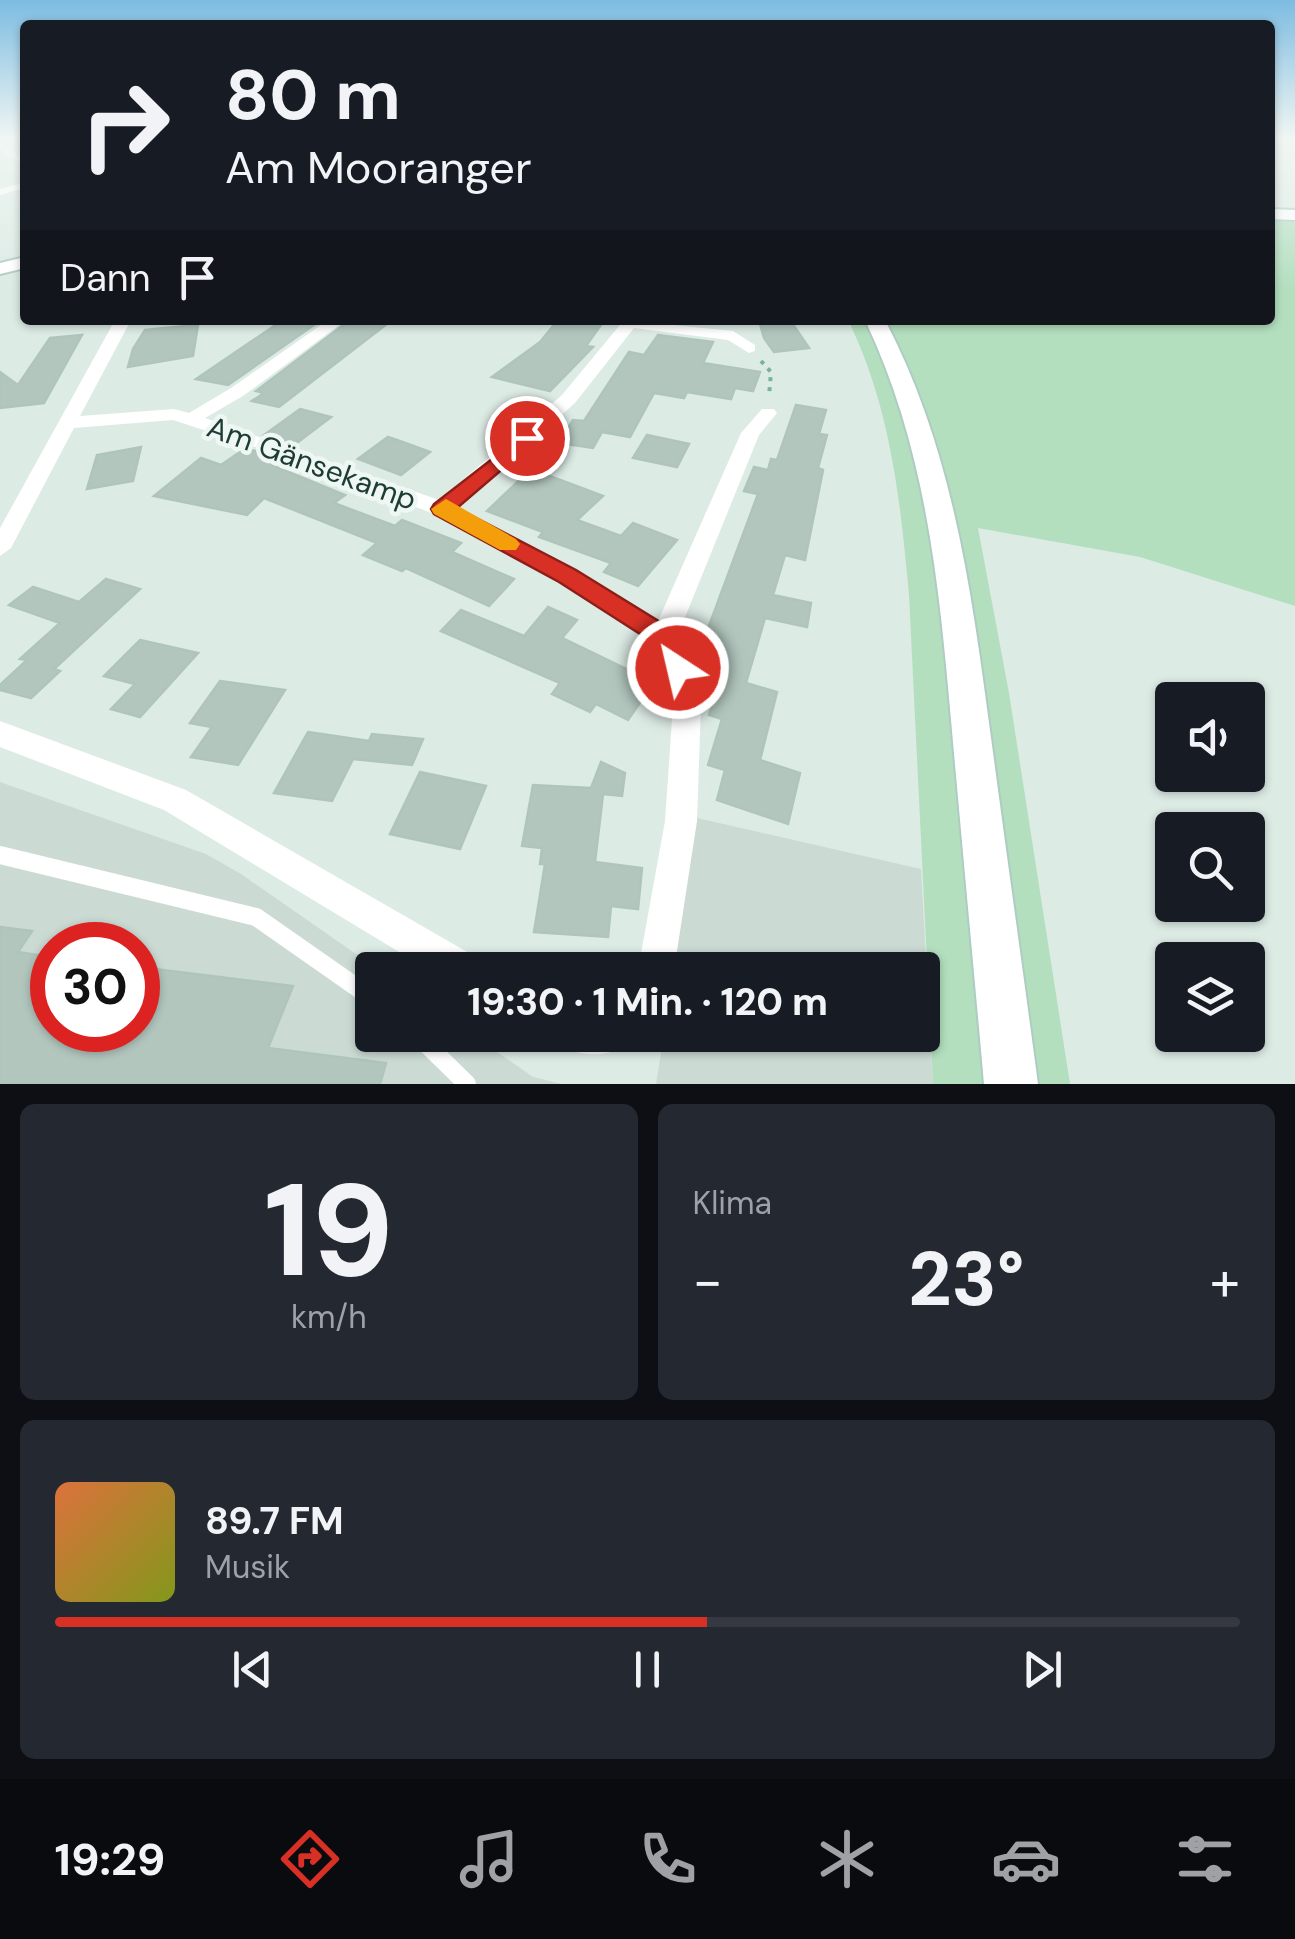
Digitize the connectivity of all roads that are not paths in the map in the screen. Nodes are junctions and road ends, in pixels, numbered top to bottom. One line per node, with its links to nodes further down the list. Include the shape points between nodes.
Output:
1 (120, 325): 9 (street)
2 (331, 325): 8 (street)
3 (629, 325): 10 (street, via 556,414)
4 (653, 325): 6 (street, via 733,336)
5 (877, 325): 20 (street, via 909,393 940,514)
6 (748, 348)
7 (768, 413): 12 (street, via 750,432)
8 (191, 420): 9 (street, Am Gänsekamp, via 154,413); 10 (street, Am Gänsekamp)
9 (66, 423): 11 (street)
10 (442, 509): 12 (street, Am Gänsekamp)
11 (0, 548)
12 (664, 637): 16 (street, via 687,705 680,821)
13 (0, 734): 15 (street, via 174,800)
14 (0, 854): 17 (lane, via 256,917)
15 (432, 952)
16 (659, 952)
17 (355, 986)
18 (434, 1052): 19 (lane)
19 (467, 1084)
20 (1012, 1084)

